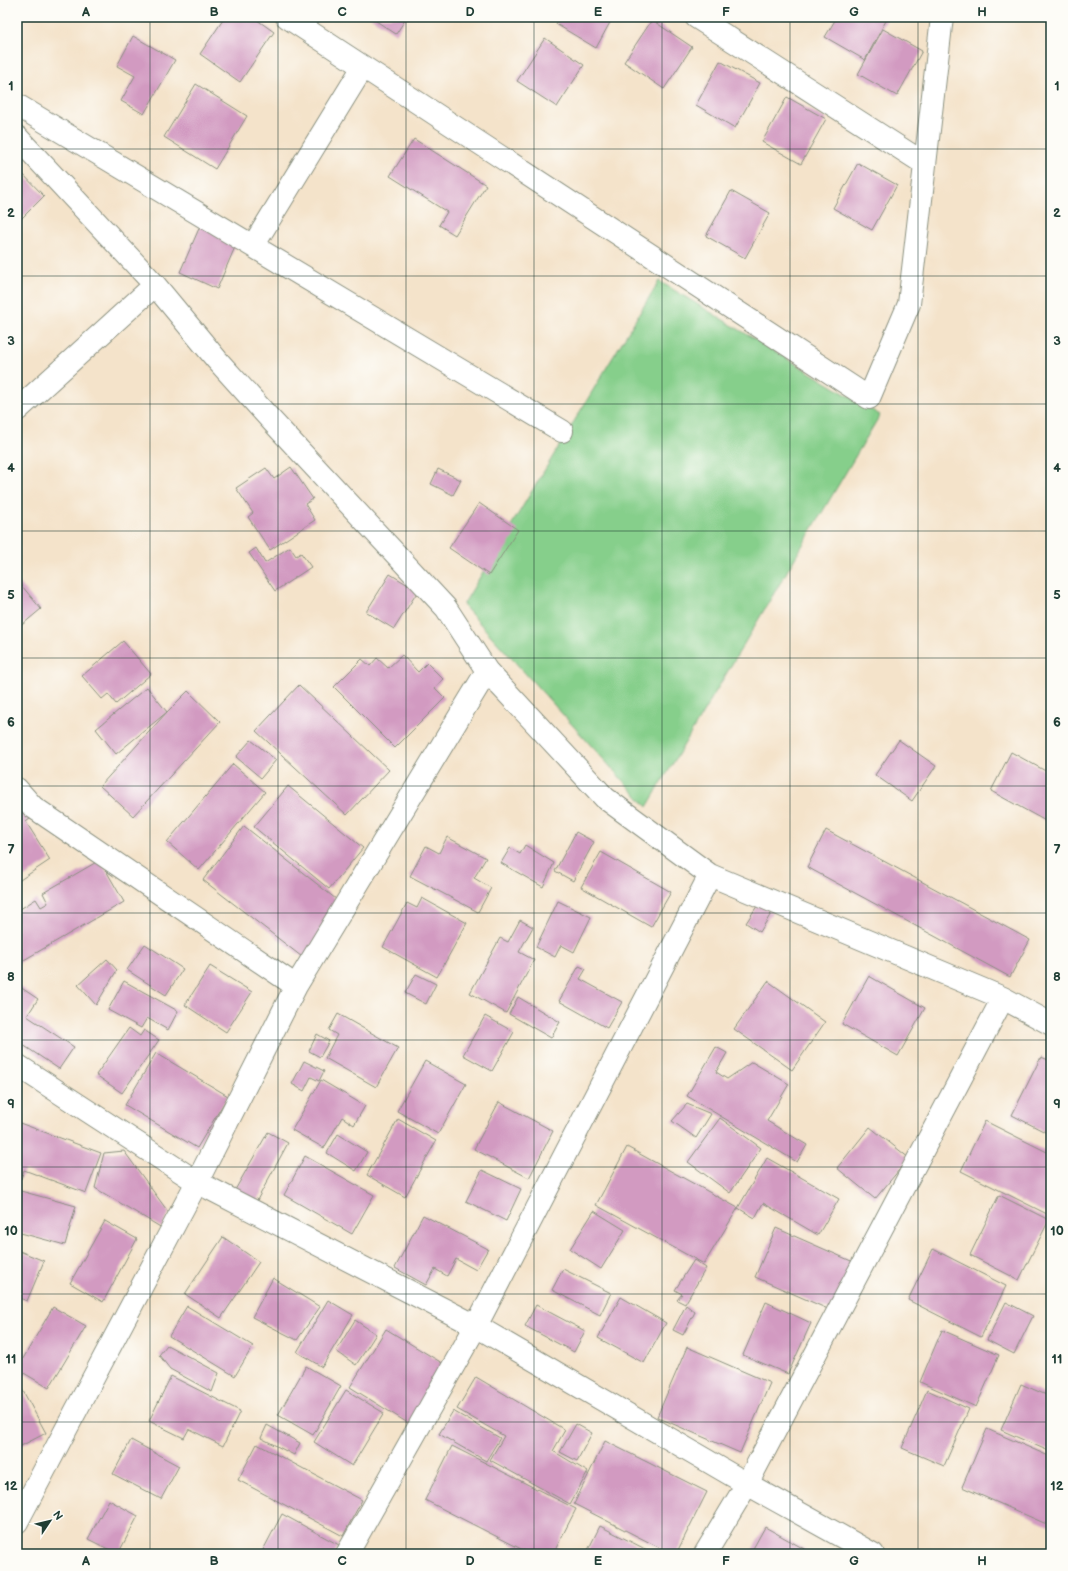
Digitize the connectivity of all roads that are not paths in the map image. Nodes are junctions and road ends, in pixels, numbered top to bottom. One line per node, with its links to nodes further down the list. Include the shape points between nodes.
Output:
1 (287, 17): 4 (street)
2 (696, 17): 7 (street)
3 (942, 17): 7 (street)
4 (363, 67): 7 (street, via 869,398 909,304); 8 (street)
5 (17, 105): 8 (street)
6 (17, 137): 9 (street)
7 (925, 164)
8 (253, 246): 11 (street)
9 (155, 285): 10 (street); 12 (street, via 217,360 446,608)
10 (17, 410)
11 (562, 431)
12 (487, 671): 14 (street, via 605,798); 15 (street)
13 (17, 789): 15 (street, via 33,807)
14 (710, 876): 16 (street); 20 (street)
15 (296, 986): 19 (street)
16 (1003, 998): 17 (street); 21 (street)
17 (1051, 1024)
18 (17, 1065): 19 (street)
19 (197, 1182): 20 (street); 22 (street)
20 (476, 1326): 21 (street); 23 (street)
21 (747, 1484): 24 (street); 25 (street)
22 (17, 1522)
23 (347, 1554)
24 (705, 1554)
25 (873, 1554)

